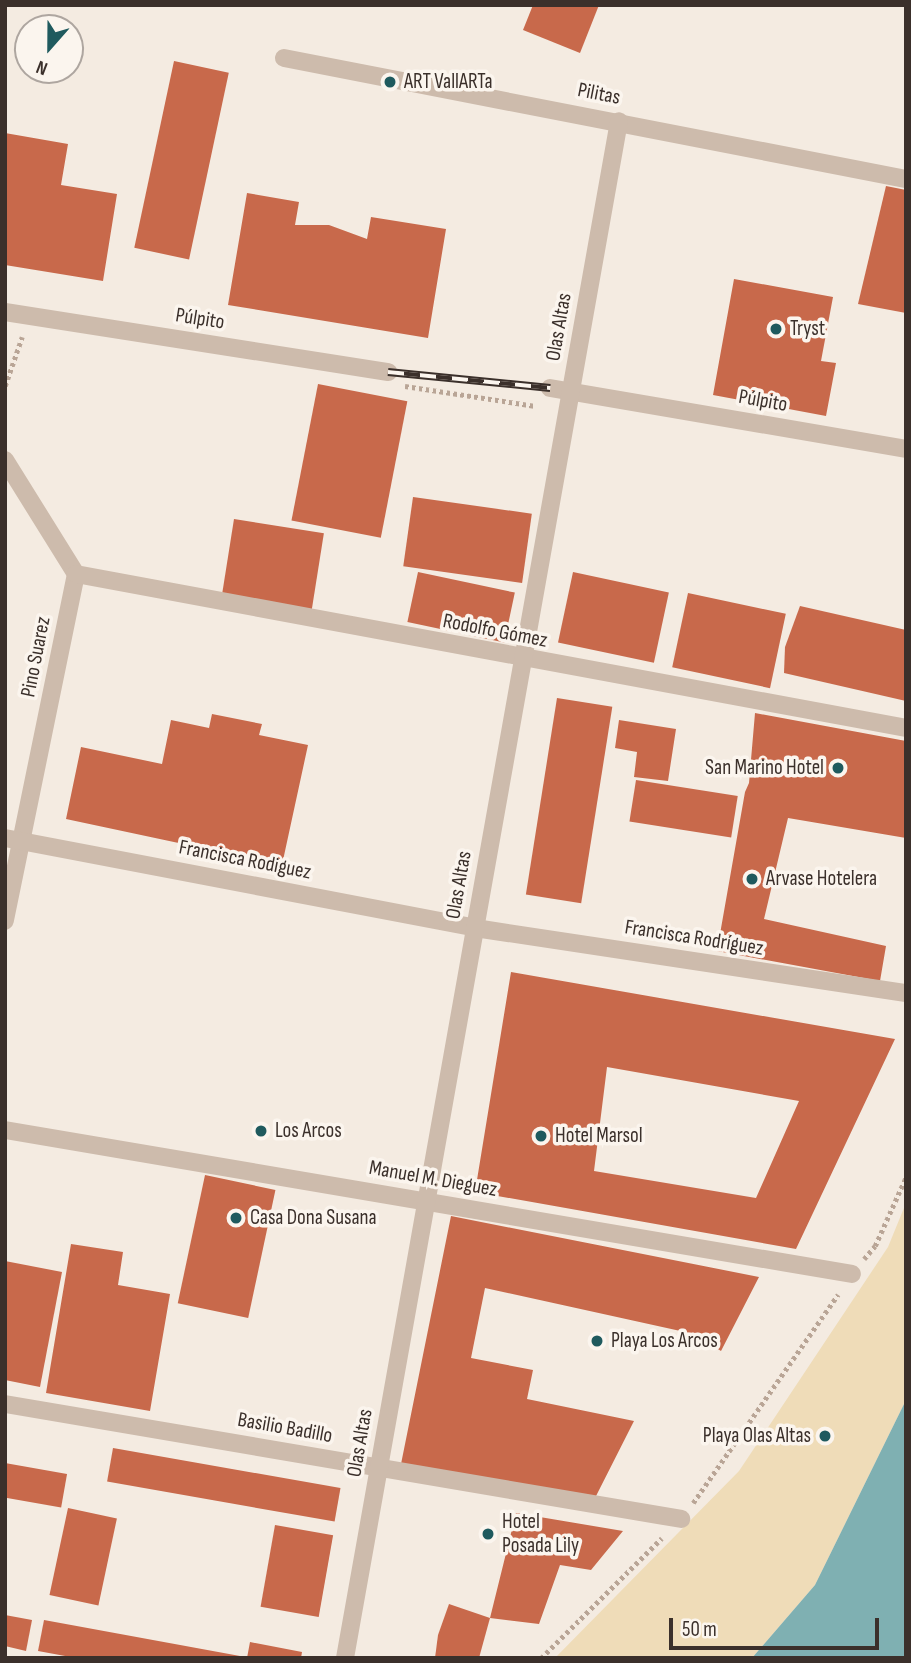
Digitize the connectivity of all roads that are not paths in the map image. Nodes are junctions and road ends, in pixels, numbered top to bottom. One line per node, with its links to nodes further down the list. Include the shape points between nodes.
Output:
1 (284, 58): 2 (street, Pilitas)
2 (619, 121): 3 (street, Pilitas); 7 (street, Olas Altas)
3 (906, 178)
4 (5, 312): 5 (street, Púlpito)
5 (388, 372)
6 (550, 388): 7 (street, Púlpito)
7 (571, 392): 8 (street, Púlpito); 11 (street, Olas Altas)
8 (906, 449)
9 (5, 460): 10 (street)
10 (76, 575): 11 (street, Rodolfo Gómez); 13 (street, Pino Suarez)
11 (523, 660): 12 (street, Rodolfo Gómez); 15 (street, Olas Altas)
12 (906, 728)
13 (14, 839): 14 (street, Pino Suarez); 15 (street, Francisca Rodiguez)
14 (5, 921)
15 (475, 928): 16 (street, Francisca Rodríguez); 18 (street, Olas Altas)
16 (906, 993)
17 (5, 1130): 18 (street, Manuel M. Dieguez)
18 (426, 1201): 19 (street, Manuel M. Dieguez); 21 (street, Olas Altas)
19 (852, 1274)
20 (5, 1404): 21 (street, Basilio Badillo)
21 (378, 1468): 22 (street, Basilio Badillo); 23 (street, Olas Altas)
22 (681, 1519)
23 (345, 1658)

